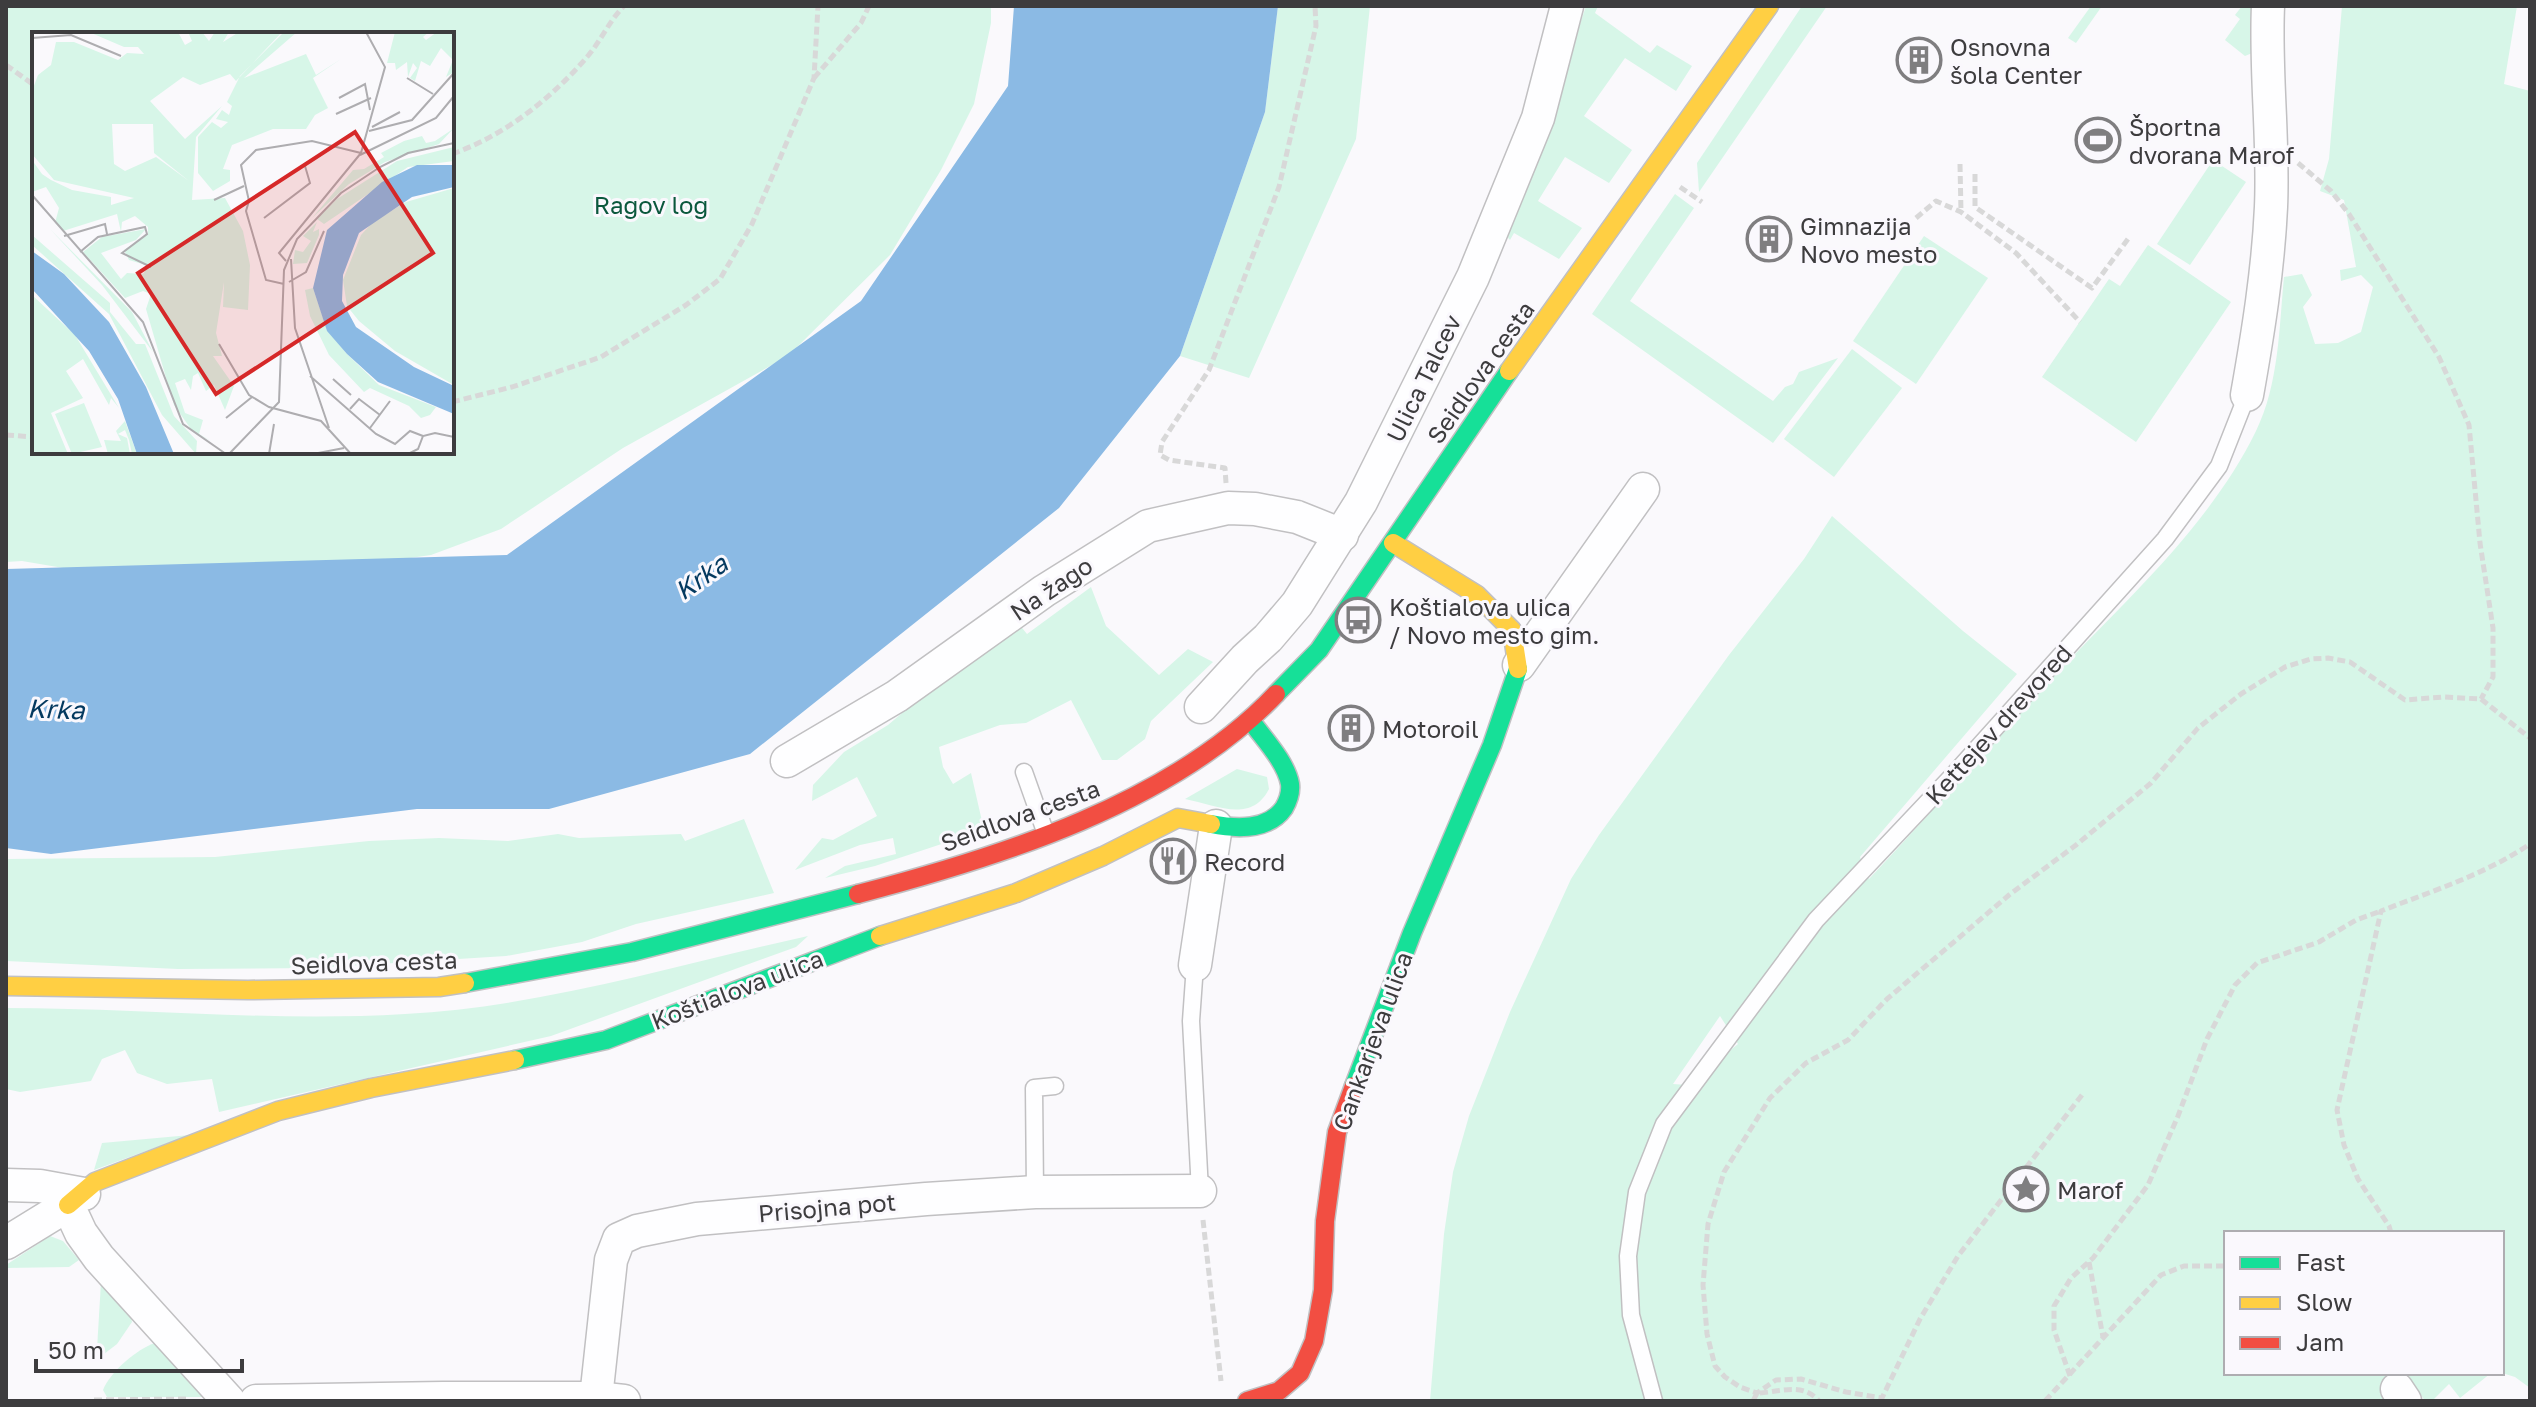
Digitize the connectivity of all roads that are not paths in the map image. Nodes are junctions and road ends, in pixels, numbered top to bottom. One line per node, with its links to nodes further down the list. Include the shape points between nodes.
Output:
1 (1567, 6): 6 (street, Ulica Talcev, via 1538,118 1473,277)
2 (1769, 6): 7 (street, Seidlova cesta)
3 (2268, 6): 4 (street, Kettejev drevored, via 2271,206 2263,308)
4 (2247, 395): 27 (lane, Kettejev drevored, via 2219,466 2165,539 1816,920 1664,1124 1637,1192 1628,1256 1631,1315)
5 (1643, 489): 8 (street, Cankarjeva ulica)
6 (1342, 535): 9 (street, Ulica Talcev, via 1297,604); 11 (street, Na žago, via 1297,517 1255,509 1228,508 1148,526 1044,591 897,696)
7 (1393, 543): 8 (street, via 1477,595 1512,630); 10 (street, Seidlova cesta, via 1319,650)
8 (1519, 665): 26 (street, Cankarjeva ulica, via 1337,1132 1314,1341 1300,1373 1279,1391)
9 (1201, 707)
10 (1251, 721): 13 (street, Koštialova ulica, via 1286,772 1291,787 1287,803 1268,824); 14 (street, Seidlova cesta, via 1164,780)
11 (787, 761)
12 (1024, 772): 14 (lane)
13 (1216, 826): 15 (street); 21 (street, Koštialova ulica, via 1188,819 1168,822 1016,893 861,942 606,1040 278,1111 95,1182)
14 (1047, 836): 16 (street, Seidlova cesta, via 884,887 709,933 439,987)
15 (1195, 965): 19 (lane, via 1191,1021)
16 (6, 986)
17 (1055, 1086): 20 (lane, via 1034,1088)
18 (6, 1185): 21 (street, via 40,1186)
19 (1200, 1191): 20 (street, Prisojna pot)
20 (1035, 1192): 24 (street, Prisojna pot, via 697,1219 627,1234 619,1239 611,1260)
21 (76, 1199): 22 (street); 23 (street, via 81,1233)
22 (6, 1243)
23 (214, 1400)
24 (610, 1400): 25 (street)
25 (256, 1401)
26 (1247, 1401)
27 (1654, 1401)

